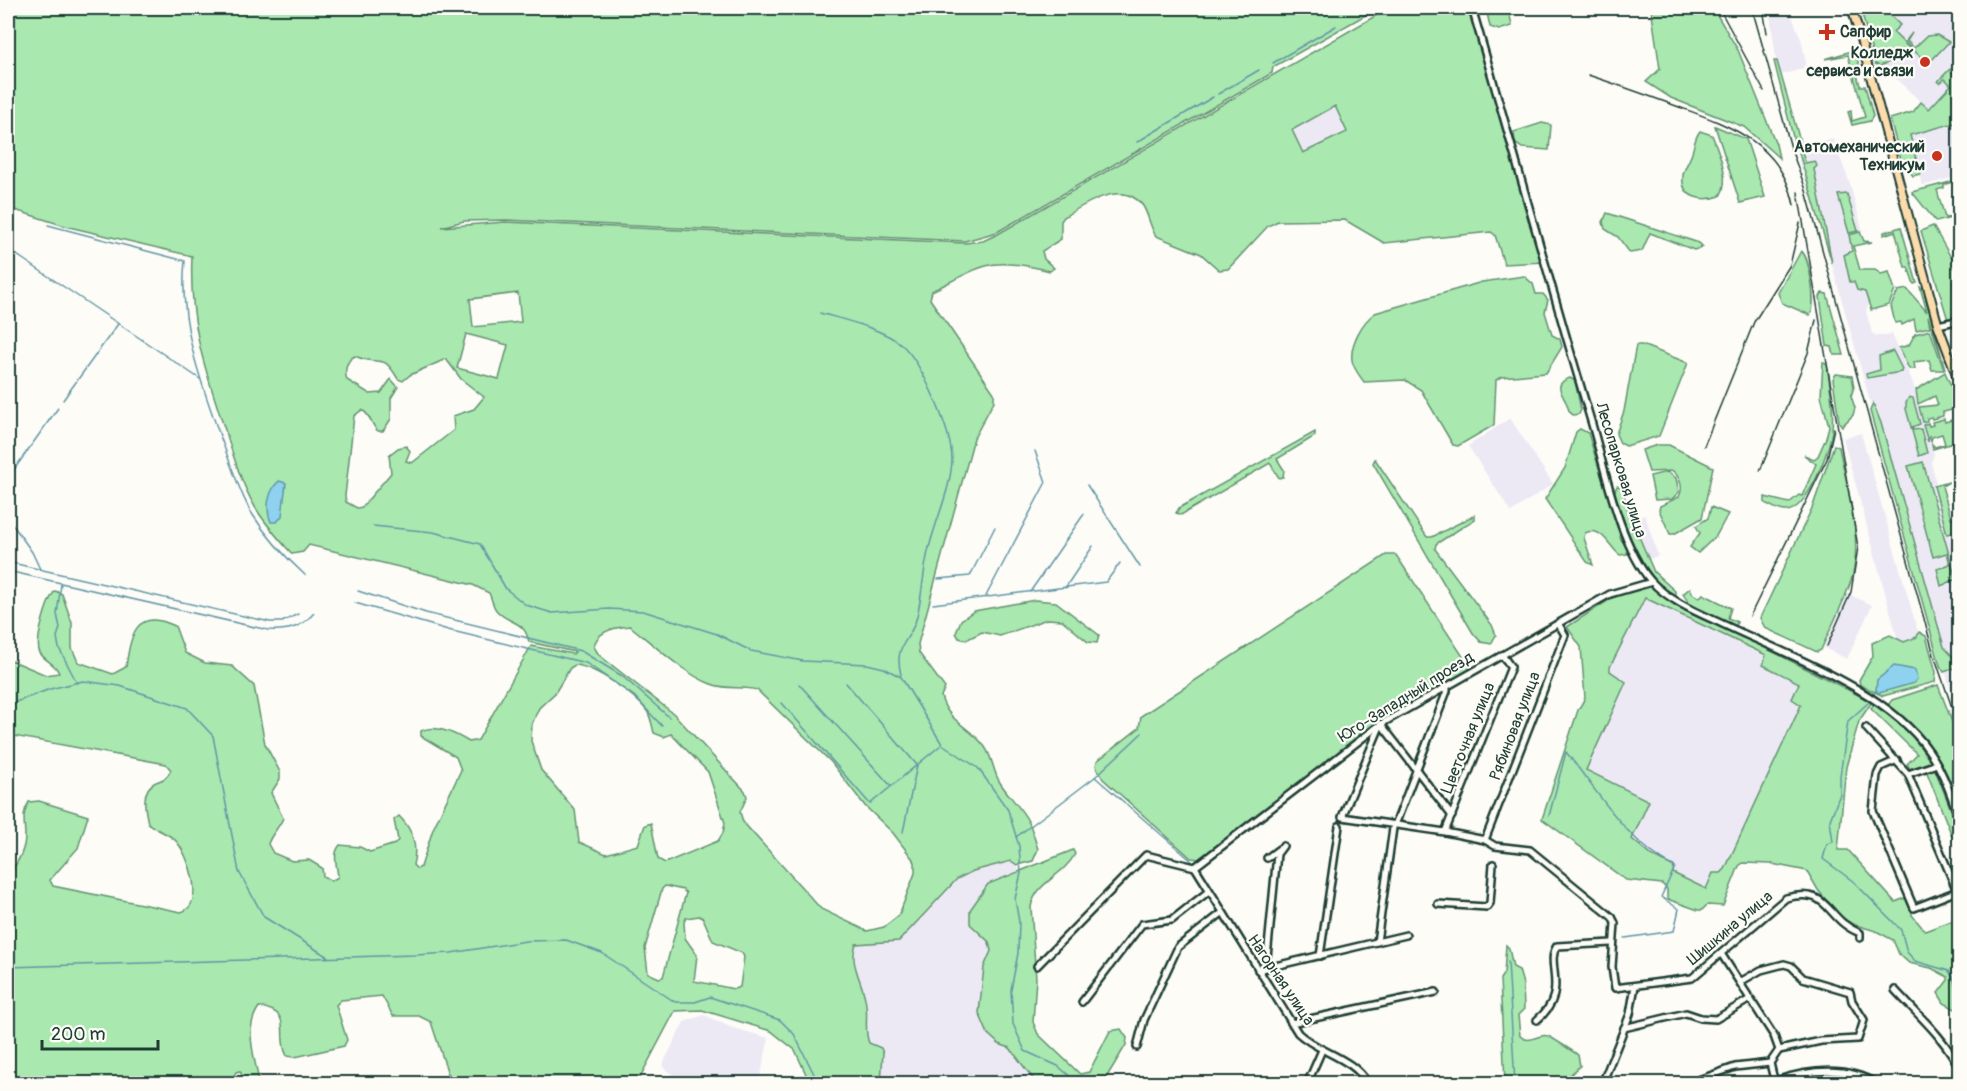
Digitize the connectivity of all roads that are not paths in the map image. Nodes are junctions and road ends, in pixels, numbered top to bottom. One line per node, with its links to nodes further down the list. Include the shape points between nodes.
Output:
1 (1472, 8): 6 (street, Лесопарковая улица, via 1627,540)
2 (1852, 8): 4 (main road)
3 (1959, 320): 4 (street)
4 (1938, 326): 5 (main road)
5 (1959, 384)
6 (1652, 582): 7 (street, Юго-Западный проезд, via 1610,594); 13 (street, Лесопарковая улица, via 1687,607 1870,696 1912,730)
7 (1558, 623): 8 (street, Юго-Западный проезд); 21 (street, Рябиновая улица, via 1565,635)
8 (1502, 655): 9 (street, Юго-Западный проезд); 16 (street, Цветочная улица, via 1511,667)
9 (1447, 687): 10 (street, Юго-Западный проезд); 14 (street)
10 (1381, 724): 14 (street); 19 (street, via 1342,817); 24 (street, Юго-Западный проезд)
11 (1866, 729): 12 (street)
12 (1897, 760): 15 (street); 25 (street, via 1881,767 1872,806 1914,908)
13 (1937, 764): 15 (street); 17 (street, Лесопарковая улица)
14 (1417, 771): 16 (street); 19 (street)
15 (1908, 774): 25 (street)
16 (1452, 816): 20 (street, Цветочная улица)
17 (1959, 820)
18 (1339, 826): 34 (street)
19 (1394, 826): 20 (street); 31 (street)
20 (1445, 832): 21 (street)
21 (1485, 840): 32 (street, Шишкина улица, via 1495,846 1530,850 1612,917)
22 (1267, 858): 36 (street, via 1283,846 1277,854)
23 (1493, 864): 27 (street, via 1487,908)
24 (1195, 867): 26 (street, Нагорная улица); 35 (street, via 1146,855)
25 (1958, 890)
26 (1209, 891): 28 (street, Нагорная улица); 43 (street, via 1172,920 1142,924)
27 (1438, 904)
28 (1221, 914): 37 (street, Нагорная улица); 47 (street, via 1178,947 1144,1020)
29 (1406, 936): 31 (street)
30 (1860, 938): 33 (street, Шишкина улица, via 1860,933 1833,916 1819,898 1803,893 1786,898)
31 (1377, 942): 34 (street)
32 (1612, 943): 39 (street, Шишкина улица, via 1615,988); 44 (street, via 1557,946 1553,961 1556,990)
33 (1722, 955): 38 (street); 39 (street, Шишкина улица, via 1692,978)
34 (1320, 956): 36 (street)
35 (1037, 966)
36 (1266, 968): 37 (street)
37 (1258, 970): 45 (street, Нагорная улица)
38 (1740, 982): 42 (street); 49 (street, via 1761,969 1784,964 1803,978 1850,992 1864,1020 1858,1039 1821,1041)
39 (1635, 986): 46 (street)
40 (1895, 990): 51 (street, via 1941,1038)
41 (1436, 992): 45 (street)
42 (1749, 999): 46 (street, via 1716,1018 1686,1013); 49 (street, via 1768,1025)
43 (1082, 1002)
44 (1537, 1020)
45 (1291, 1023): 48 (street, Нагорная улица)
46 (1624, 1028): 55 (street)
47 (1137, 1047)
48 (1322, 1050): 53 (street); 54 (street, Нагорная улица, via 1350,1064)
49 (1779, 1050): 50 (street)
50 (1770, 1063): 52 (street); 56 (street, via 1735,1067)
51 (1959, 1069)
52 (1775, 1082): 57 (street, via 1793,1075 1834,1071 1867,1077)
53 (1307, 1083)
54 (1368, 1083)
55 (1602, 1083)
56 (1687, 1083)
57 (1877, 1083)

